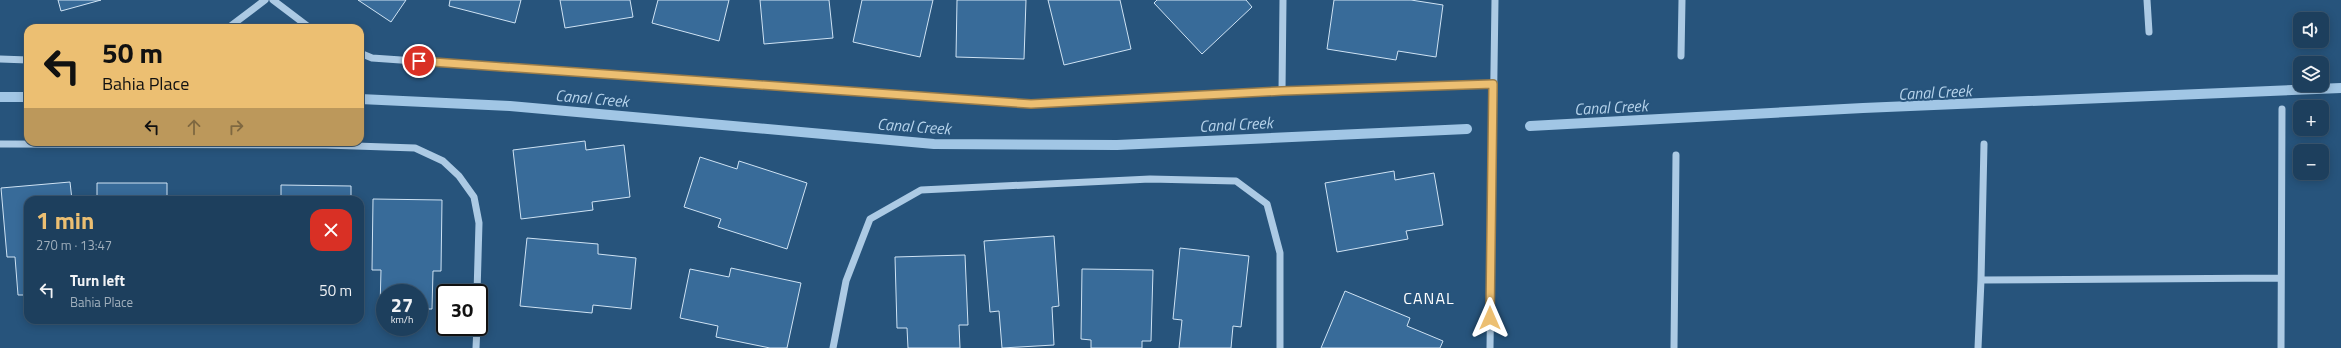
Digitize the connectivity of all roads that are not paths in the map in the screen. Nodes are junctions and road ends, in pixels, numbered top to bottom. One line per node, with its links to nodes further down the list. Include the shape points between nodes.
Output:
1 (265, 0): 7 (street)
2 (273, 0): 8 (street)
3 (1283, 0): 15 (street)
4 (1495, 0): 14 (street)
5 (1682, 0): 11 (street)
6 (2147, 0): 9 (street)
7 (233, 24)
8 (305, 24)
9 (2149, 32)
10 (364, 55): 15 (street, via 372,58 1031,104)
11 (1681, 56)
12 (0, 59): 13 (street)
13 (24, 60)
14 (1493, 84): 15 (street); 29 (street)
15 (1282, 91)
16 (2282, 109): 22 (street)
17 (0, 144): 18 (street)
18 (24, 144)
19 (1984, 144): 23 (street)
20 (356, 146): 24 (street, via 415,148 443,161 459,176 474,197 479,223)
21 (1676, 155): 30 (street)
22 (2280, 278): 23 (street); 32 (street)
23 (1980, 280): 31 (street)
24 (477, 284)
25 (477, 336): 26 (street)
26 (476, 348)
27 (833, 348): 28 (street, via 846,281 870,219 921,190 1150,178 1236,181 1268,204 1280,253)
28 (1280, 348)
29 (1490, 348)
30 (1674, 348)
31 (1978, 348)
32 (2281, 348)

